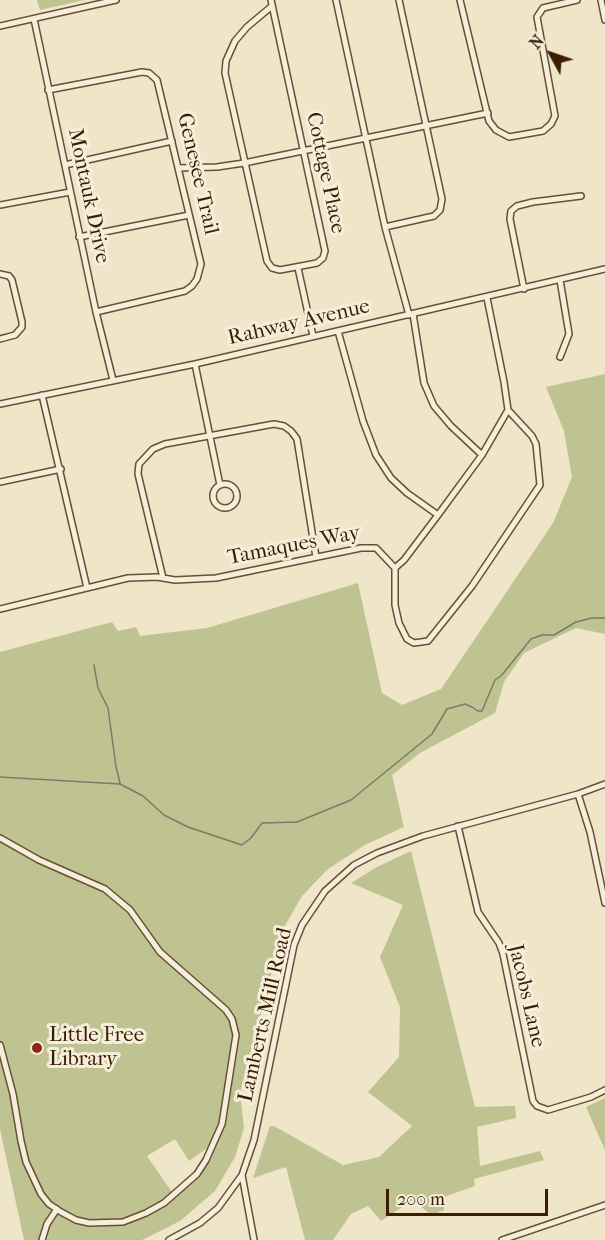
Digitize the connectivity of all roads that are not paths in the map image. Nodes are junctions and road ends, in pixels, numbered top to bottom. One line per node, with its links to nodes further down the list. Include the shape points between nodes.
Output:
1 (116, 0): 8 (street)
2 (336, 0): 14 (street)
3 (399, 0): 13 (street)
4 (460, 0): 12 (street)
5 (577, 0): 12 (street, via 543,8 537,17 554,105 555,116 550,124 543,131 509,137 491,126)
6 (601, 0): 9 (street)
7 (271, 3): 16 (street, Cottage Place); 17 (street, via 235,41 226,61 225,73)
8 (33, 19): 10 (street); 11 (street, Montauk Drive)
9 (605, 20)
10 (0, 26)
11 (48, 90): 15 (street, Genesee Trail, via 149,73 157,80); 18 (street, Montauk Drive)
12 (488, 113): 13 (street)
13 (427, 125): 14 (street); 24 (street, via 442,194 440,210 428,218)
14 (366, 138): 16 (street); 24 (street)
15 (172, 141): 18 (street); 19 (street, Genesee Trail)
16 (303, 151): 17 (street); 26 (street, Cottage Place, via 325,251 317,263)
17 (244, 163): 19 (street); 26 (street, via 269,265 276,270)
18 (64, 165): 20 (street, Montauk Drive)
19 (178, 168): 23 (street, Genesee Trail)
20 (70, 192): 22 (street); 25 (street, Montauk Drive)
21 (581, 196): 30 (street, via 533,202 511,211)
22 (0, 204)
23 (189, 215): 25 (street); 32 (street, Genesee Trail, via 201,264 192,286)
24 (386, 227): 33 (street)
25 (79, 237): 32 (street, Montauk Drive)
26 (298, 268): 35 (street)
27 (605, 269): 29 (street, Rahway Avenue)
28 (0, 274): 36 (street, via 12,280 22,327 15,335)
29 (560, 280): 30 (street, Rahway Avenue); 37 (street, via 569,334)
30 (524, 289): 31 (street, Rahway Avenue)
31 (487, 298): 33 (street, Rahway Avenue); 42 (street)
32 (96, 312): 39 (street, Montauk Drive)
33 (411, 315): 34 (street, Rahway Avenue); 44 (street, via 424,383 434,406)
34 (338, 331): 35 (street, Rahway Avenue); 48 (street, via 376,455 406,493)
35 (313, 336): 38 (street, Rahway Avenue)
36 (0, 339)
37 (560, 357)
38 (195, 364): 39 (street, Rahway Avenue); 43 (street)
39 (113, 380): 40 (street, Rahway Avenue)
40 (42, 395): 41 (street, Rahway Avenue); 45 (street)
41 (0, 404)
42 (508, 410): 44 (street); 50 (street, via 536,444 540,485 428,642 407,639 399,623 393,594)
43 (211, 436): 47 (street); 49 (street, via 274,424 291,431 297,439); 51 (street, via 165,444 153,449 139,464 138,474)
44 (482, 455): 48 (street)
45 (61, 469): 46 (street); 52 (street)
46 (0, 482)
47 (220, 485): 47 (street, via 213,493 213,501 221,508 230,507 237,499 236,491)
48 (438, 515): 50 (street)
49 (316, 557): 50 (street, Tamaques Way, via 376,548); 51 (street, Tamaques Way, via 216,578)
50 (395, 568)
51 (163, 578): 52 (street, Tamaques Way, via 128,578)
52 (87, 588): 54 (street, Tamaques Way)
53 (0, 600): 54 (street)
54 (1, 609)
55 (605, 783): 56 (street, Lamberts Mill Road)
56 (578, 794): 57 (street, Lamberts Mill Road); 59 (street)
57 (458, 826): 61 (street, Jacobs Lane, via 478,912 503,954 533,1101 548,1110); 62 (street, Lamberts Mill Road, via 377,853 354,865 312,907 294,945 254,1140)
58 (0, 838): 64 (street, via 39,860 94,883 118,899 160,952 226,1010 236,1035 222,1124 197,1174 164,1203 123,1222 89,1223)
59 (605, 903)
60 (0, 1045): 64 (street, via 26,1162 41,1194)
61 (605, 1090)
62 (242, 1175): 66 (street, Lamberts Mill Road, via 218,1208); 67 (street)
63 (605, 1205): 68 (street)
64 (57, 1209): 65 (street)
65 (42, 1240)
66 (169, 1240)
67 (254, 1240)
68 (502, 1240)

